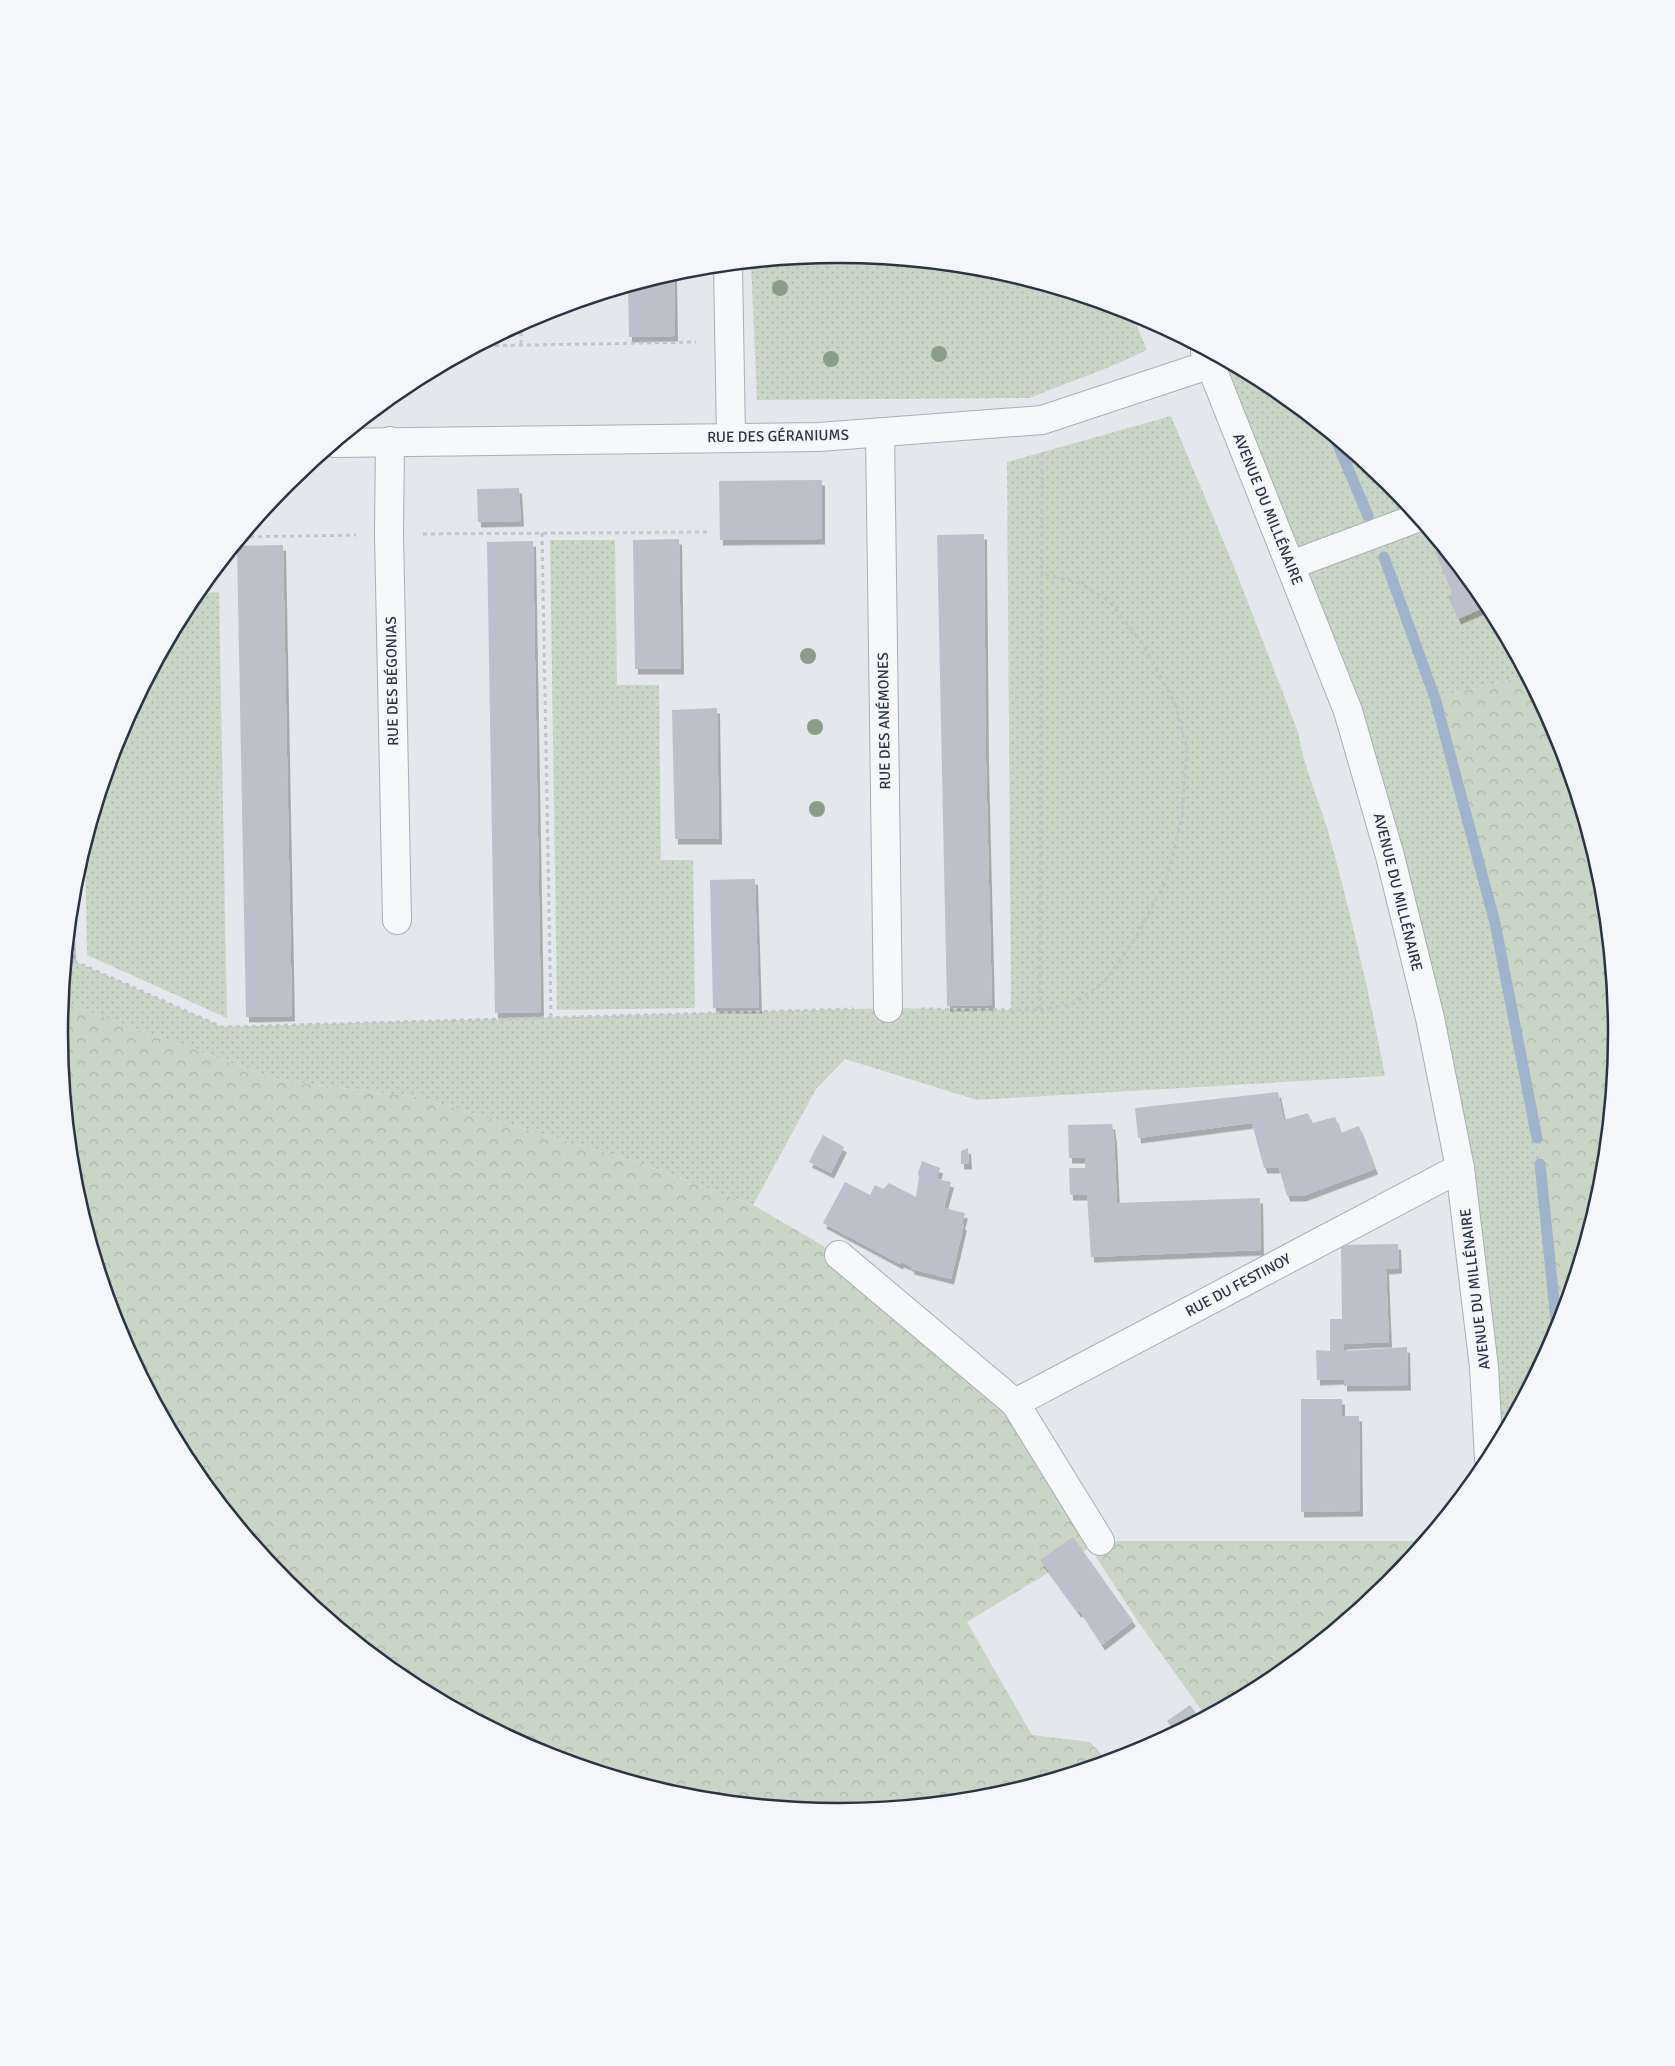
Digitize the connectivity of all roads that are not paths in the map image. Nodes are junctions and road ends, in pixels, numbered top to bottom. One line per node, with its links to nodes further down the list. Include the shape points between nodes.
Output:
1 (728, 271): 5 (street)
2 (1207, 358): 4 (street, RUE DES GÉRANIUMS, via 1042,420)
3 (1209, 359): 9 (street, AVENUE DU MILLÉNAIRE)
4 (880, 433): 5 (street, RUE DES GÉRANIUMS); 11 (street, RUE DES ANÉMONES)
5 (731, 438): 6 (street, RUE DES GÉRANIUMS)
6 (390, 441): 7 (street, RUE DES GÉRANIUMS); 10 (street, RUE DES BÉGONIAS)
7 (344, 443)
8 (1411, 520): 9 (street)
9 (1291, 566): 12 (street, AVENUE DU MILLÉNAIRE, via 1348,712 1390,856 1430,1018)
10 (397, 920)
11 (888, 1008)
12 (1460, 1168): 14 (street, RUE DU FESTINOY); 15 (street, AVENUE DU MILLÉNAIRE, via 1484,1367)
13 (839, 1255): 14 (street)
14 (1015, 1403): 16 (street)
15 (1487, 1445)
16 (1100, 1541)

